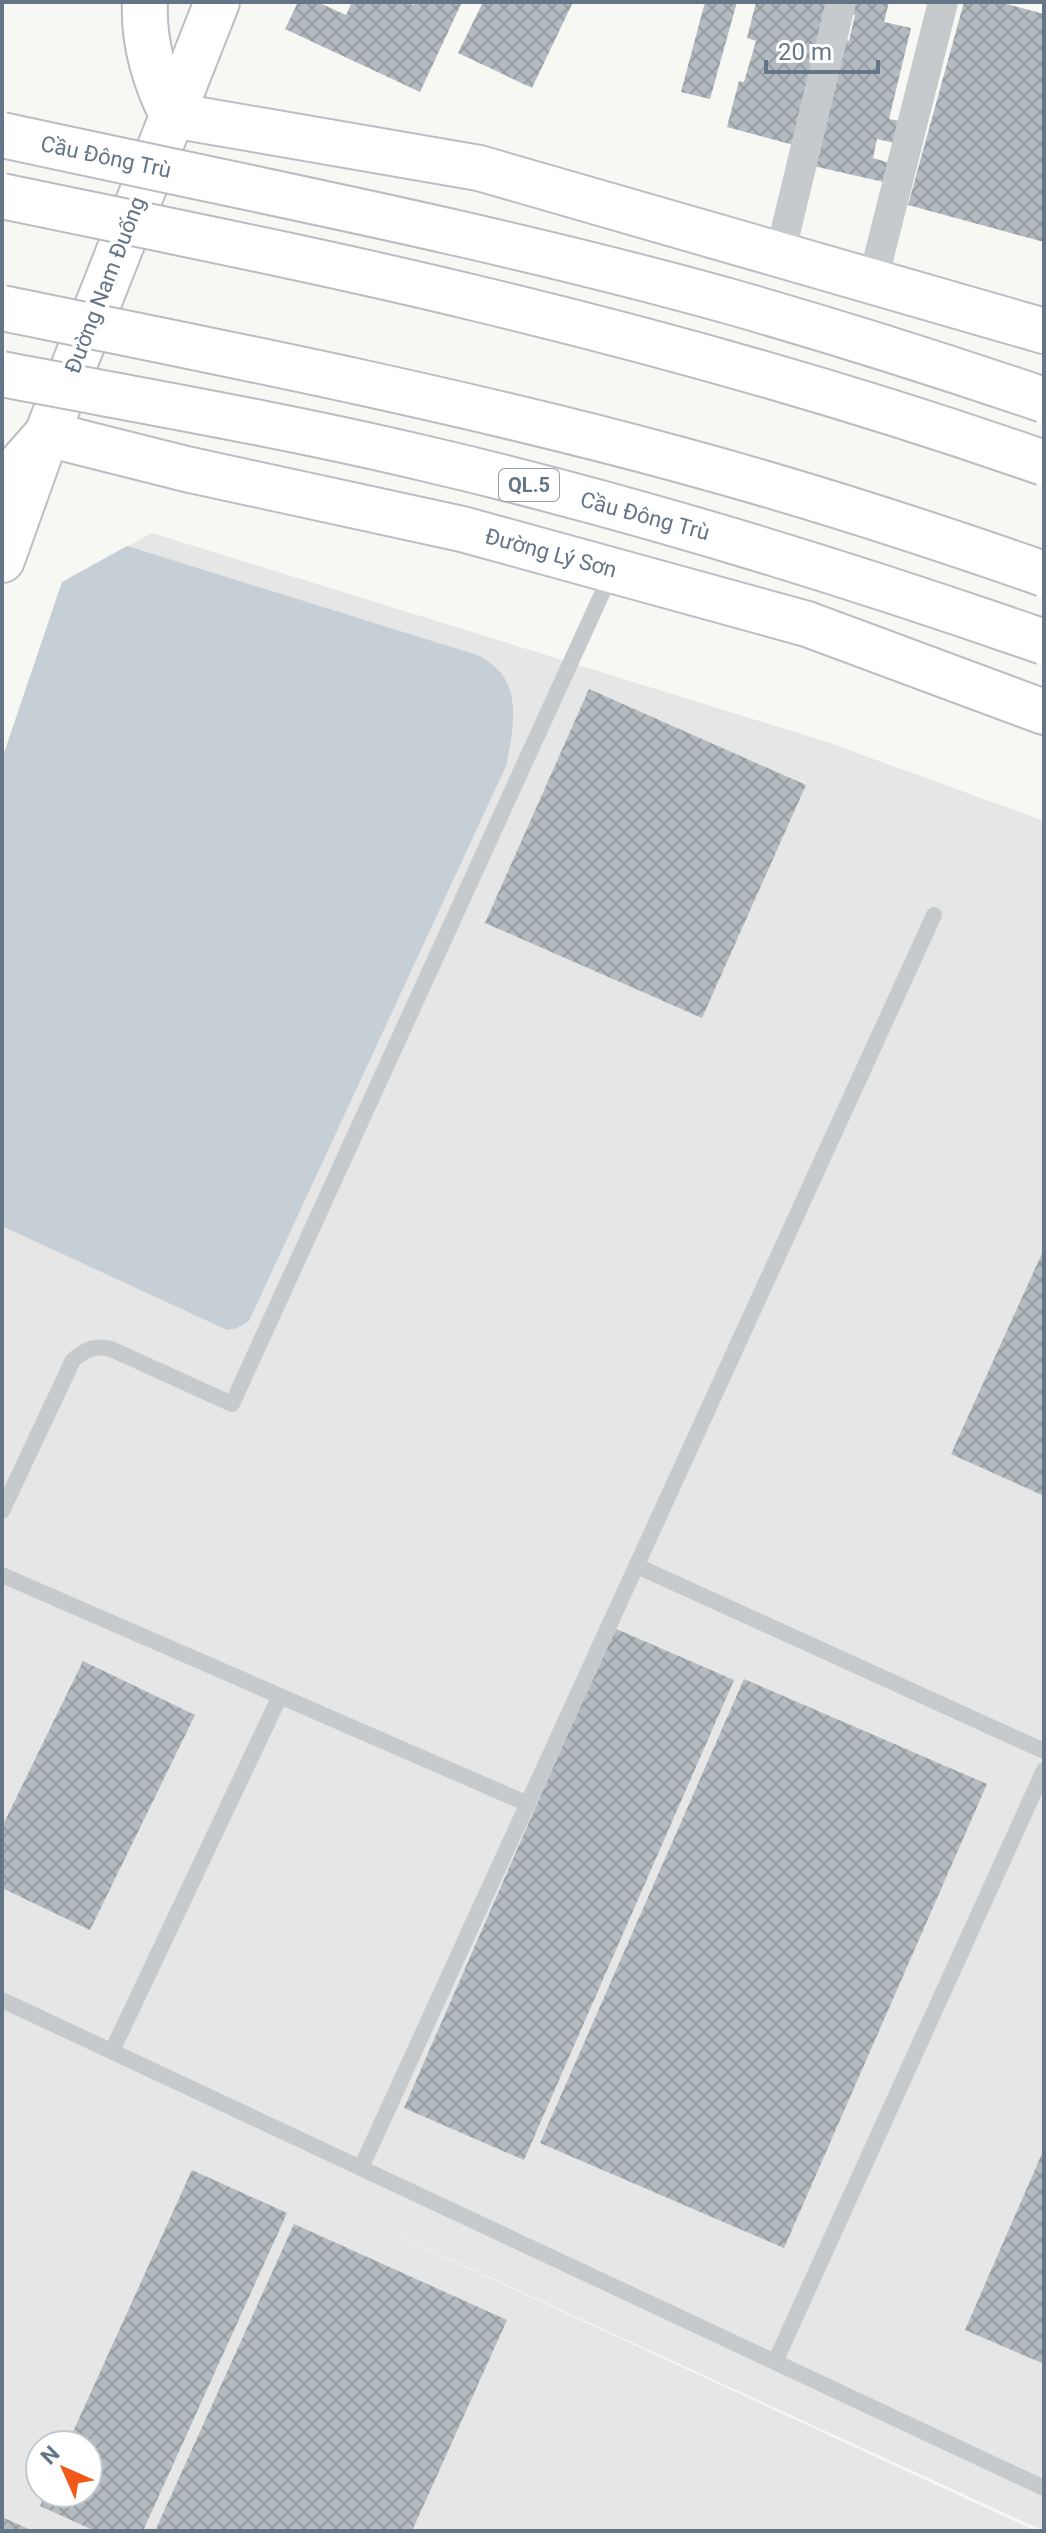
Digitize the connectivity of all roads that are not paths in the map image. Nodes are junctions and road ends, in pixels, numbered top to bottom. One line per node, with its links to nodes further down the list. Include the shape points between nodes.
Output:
1 (145, 2): 5 (main road, via 148,52)
2 (217, 2): 5 (main road, Đường Nam Đuống)
3 (841, 2): 8 (street)
4 (943, 2): 9 (street)
5 (172, 115): 8 (main road, via 479,168); 14 (main road, Đường Nam Đuống)
6 (2, 135): 13 (main road, Cầu Đông Trù, bridge, via 526,250 717,299)
7 (2, 196): 15 (main road, bridge, via 475,298 715,360)
8 (780, 254): 9 (main road)
9 (873, 280): 11 (main road)
10 (2, 308): 19 (main road, bridge, via 320,373 681,460 920,530)
11 (1044, 331)
12 (2, 374): 20 (main road, Cầu Đông Trù / QL.5, bridge, via 453,465 687,527)
13 (1044, 400)
14 (47, 434): 16 (main road); 17 (main road, Đường Nam Đuống); 18 (main road, Đường Lý Sơn, via 462,529)
15 (1044, 463)
16 (2, 485)
17 (2, 560)
18 (612, 570): 21 (main road, Đường Lý Sơn, via 807,624); 23 (lane, via 232,1404 111,1349 84,1350 73,1360)
19 (1044, 574)
20 (1044, 642)
21 (1044, 712)
22 (934, 915): 24 (lane)
23 (2, 1511)
24 (637, 1566): 27 (lane); 29 (lane)
25 (2, 1575): 26 (lane)
26 (280, 1696): 29 (lane); 31 (lane)
27 (1044, 1751)
28 (1044, 1770): 33 (lane)
29 (528, 1804): 32 (lane)
30 (2, 2000): 31 (lane)
31 (112, 2051): 32 (lane)
32 (361, 2168): 33 (lane)
33 (775, 2362): 34 (lane)
34 (1044, 2488)

